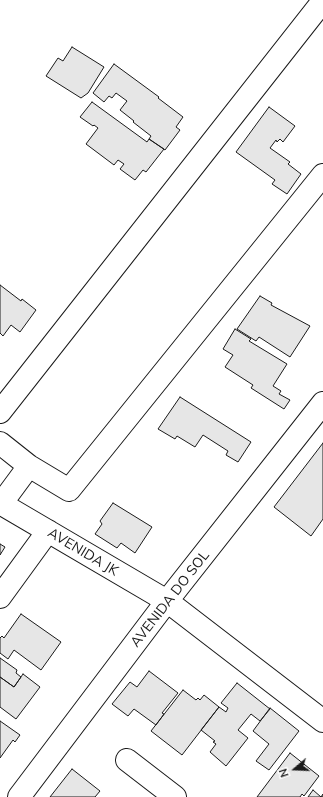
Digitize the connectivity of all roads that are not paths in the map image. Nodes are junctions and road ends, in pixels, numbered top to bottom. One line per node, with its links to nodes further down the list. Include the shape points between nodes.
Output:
1 (323, 1): 4 (street)
2 (323, 175): 6 (street, via 69,490)
3 (323, 403): 10 (street, AVENIDA DO SOL)
4 (0, 412)
5 (0, 443): 6 (street)
6 (29, 466): 7 (street)
7 (0, 503): 8 (street, AVENIDA JK)
8 (48, 531): 9 (street); 10 (street, AVENIDA JK)
9 (0, 597)
10 (167, 602): 11 (street, AVENIDA JK); 13 (street, AVENIDA DO SOL)
11 (323, 721)
12 (127, 760): 14 (street)
13 (19, 797)
14 (176, 797)

